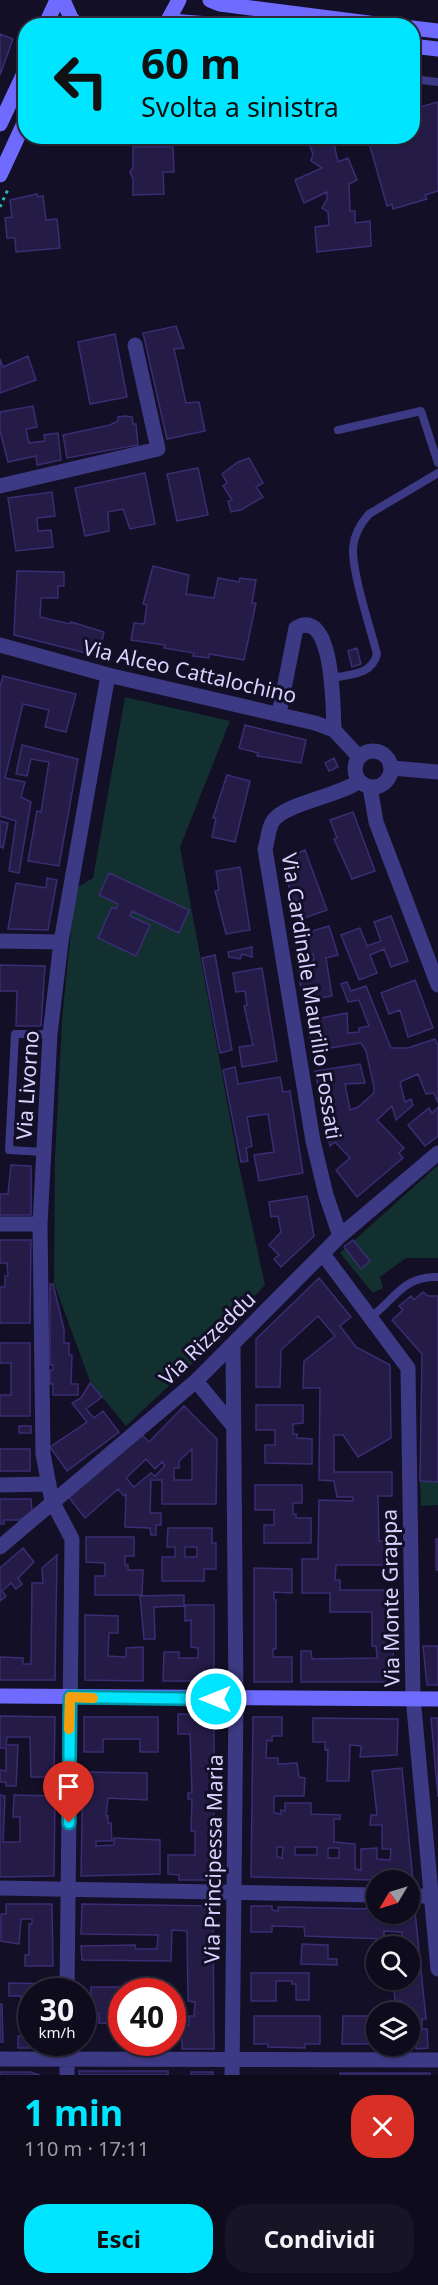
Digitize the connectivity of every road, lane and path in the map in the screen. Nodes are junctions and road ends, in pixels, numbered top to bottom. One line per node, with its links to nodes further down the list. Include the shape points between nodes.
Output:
1 (57, 0): 5 (main road)
2 (63, 0): 6 (main road)
3 (180, 0): 7 (main road)
4 (210, 0): 8 (main road)
5 (49, 18)
6 (71, 18)
7 (170, 18)
8 (329, 18)
9 (420, 29): 10 (main road)
10 (438, 31)
11 (420, 47): 12 (main road)
12 (438, 49)
13 (420, 80): 14 (lane)
14 (438, 82)
15 (18, 86): 16 (main road)
16 (0, 124)
17 (18, 136): 18 (main road)
18 (0, 175)
19 (135, 345): 23 (street, via 158,449)
20 (338, 430): 21 (lane, via 422,411)
21 (438, 463)
22 (438, 473): 26 (lane, via 369,514 360,524 355,536 354,561 377,654 368,670)
23 (0, 486)
24 (0, 645): 25 (street, Via Alceo Cattalochino)
25 (108, 675): 27 (street, Via Alceo Cattalochino); 34 (street, Via Livorno)
26 (332, 678): 27 (street, via 321,632 313,625 296,627); 28 (street)
27 (279, 714): 28 (street, Via Alceo Cattalochino)
28 (334, 730): 29 (street)
29 (359, 757): 30 (street, via 370,750 382,752); 32 (street, via 355,769)
30 (392, 768): 31 (street); 32 (street, via 388,780 377,787)
31 (438, 772)
32 (365, 784): 35 (street); 41 (street, Via Cardinale Maurilio Fossati, via 287,810 273,820 265,849 313,1141)
33 (0, 941): 34 (street)
34 (61, 942): 36 (street, Via Livorno)
35 (438, 985)
36 (50, 1034): 37 (street, Via Livorno); 37 (lane, via 15,1034 9,1150)
37 (43, 1152): 40 (street, Via Livorno)
38 (438, 1153): 41 (street, Via Rizzeddu)
39 (0, 1224): 40 (street)
40 (40, 1224): 48 (street, Via Livorno, via 43,1454)
41 (340, 1236): 42 (street, Via Rizzeddu)
42 (323, 1254): 44 (street, Via Monte Grappa); 45 (street, Via Rizzeddu)
43 (438, 1277): 44 (lane, via 423,1277 403,1286)
44 (371, 1317): 54 (street, Via Monte Grappa, via 408,1368)
45 (233, 1345): 46 (street, Via Rizzeddu); 47 (street, Via Principessa Maria)
46 (196, 1381): 47 (street); 50 (street, Via Rizzeddu)
47 (234, 1427): 55 (street, Via Principessa Maria)
48 (49, 1484): 49 (street); 50 (street, Via Livorno)
49 (0, 1485)
50 (52, 1501): 51 (street, Via Rizzeddu); 53 (street, Via Livorno, via 72,1539)
51 (0, 1547)
52 (0, 1696): 53 (main road)
53 (70, 1697): 55 (main road); 58 (street, Via Livorno)
54 (413, 1697): 55 (main road); 56 (main road); 61 (street, Via Monte Grappa)
55 (236, 1699): 59 (street, Via Principessa Maria)
56 (438, 1699)
57 (0, 1888): 58 (street)
58 (68, 1888): 59 (street); 63 (street, Via Livorno)
59 (234, 1892): 60 (street); 67 (street, Via Principessa Maria)
60 (366, 1895)
61 (435, 1896): 62 (street, Via Monte Grappa)
62 (438, 1969)
63 (68, 1978)
64 (0, 2059): 65 (street)
65 (67, 2059): 67 (street); 68 (street)
66 (438, 2060): 67 (street)
67 (232, 2067)
68 (67, 2075)

